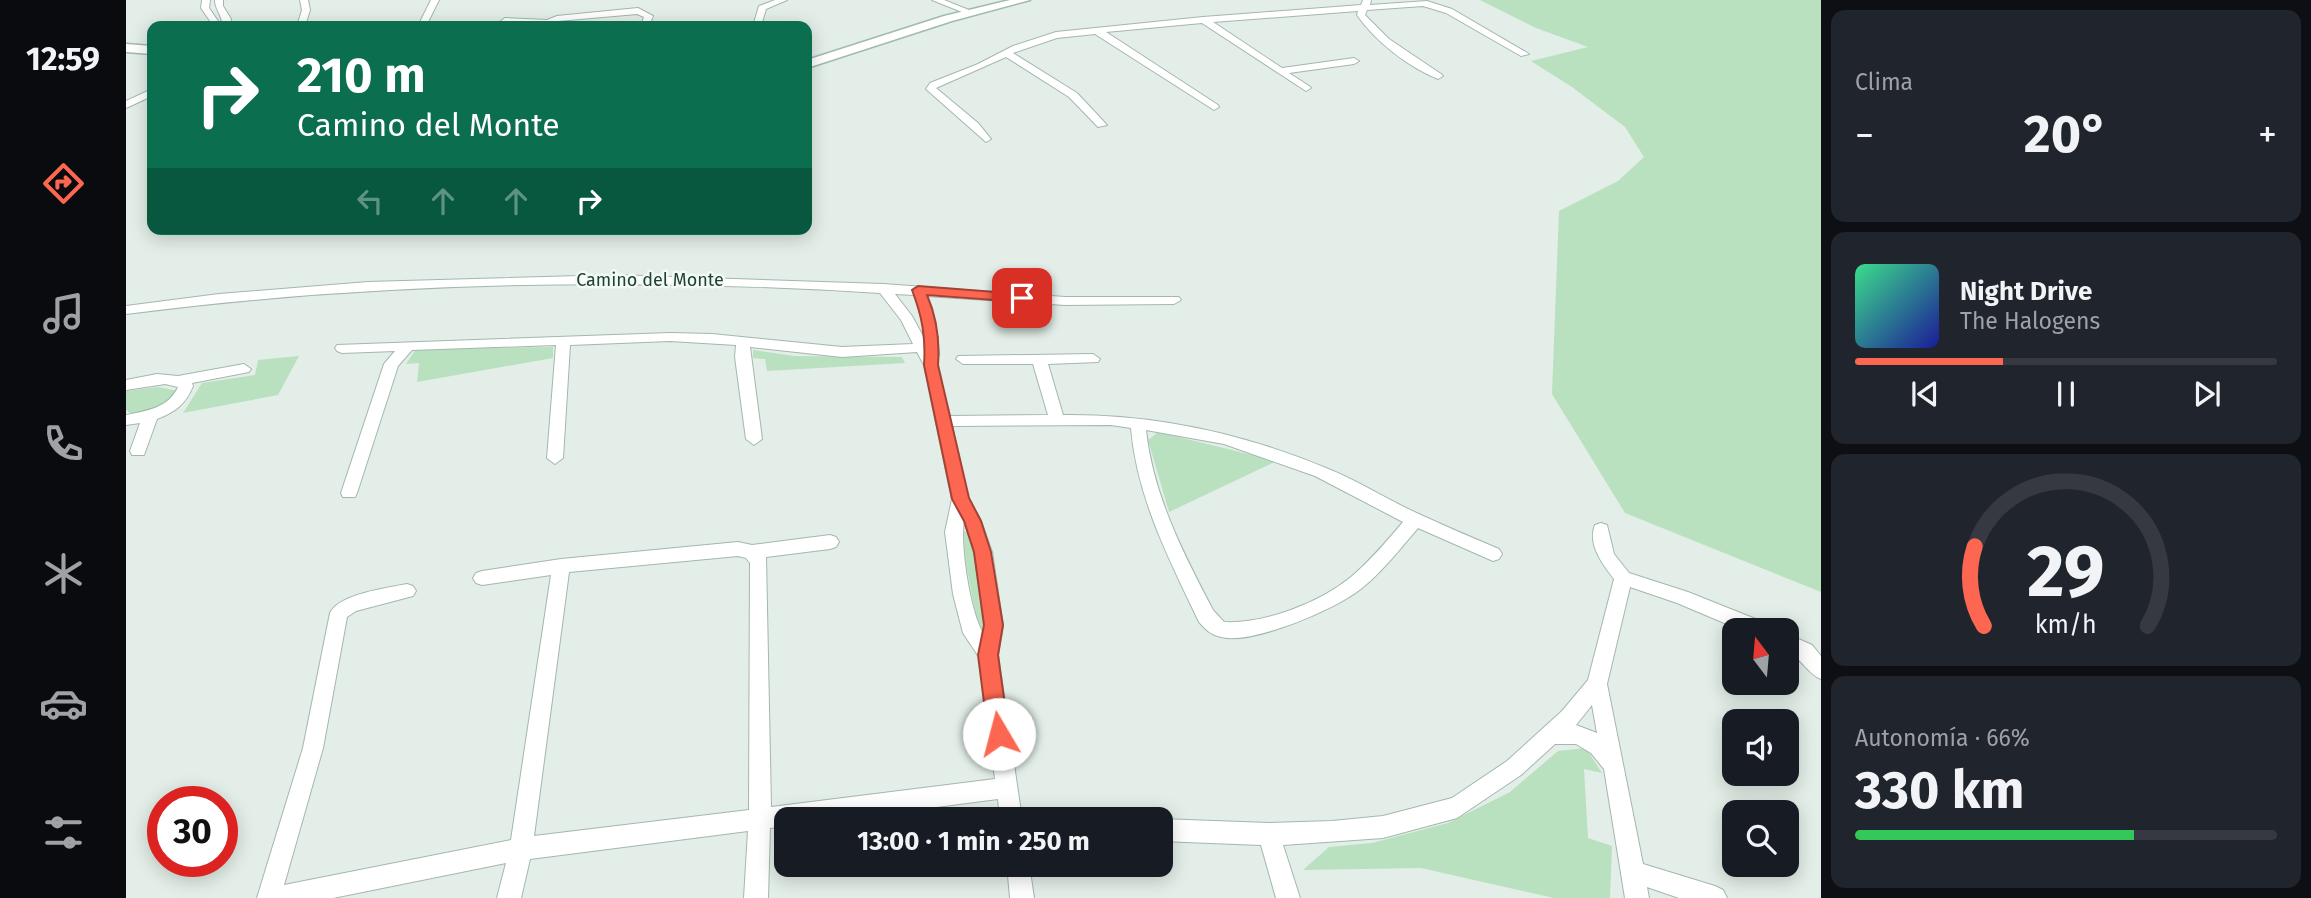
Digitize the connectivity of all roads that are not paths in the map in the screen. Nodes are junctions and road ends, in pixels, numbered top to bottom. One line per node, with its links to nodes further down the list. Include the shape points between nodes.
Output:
1 (206, 0): 14 (street, via 205,8)
2 (219, 0): 15 (street)
3 (303, 0): 16 (street)
4 (435, 0): 17 (street)
5 (783, 0): 9 (street)
6 (936, 0): 11 (street)
7 (981, 0): 11 (street)
8 (1024, 0): 12 (street)
9 (771, 1): 20 (street, via 762,8)
10 (1365, 5): 13 (street); 26 (street, via 1432,4); 32 (street, via 1362,15 1377,34)
11 (955, 7): 12 (street); 24 (street)
12 (970, 12): 30 (street)
13 (1203, 20): 21 (street); 31 (street)
14 (214, 21)
15 (227, 21)
16 (303, 21)
17 (424, 21)
18 (563, 21): 19 (street, via 638,11 649,16)
19 (647, 21)
20 (758, 21)
21 (1096, 30): 25 (street, via 1056,35); 37 (street)
22 (126, 48): 23 (street)
23 (147, 50)
24 (812, 50)
25 (1007, 53): 39 (street, via 1073,95); 40 (street, via 931,89)
26 (1524, 54)
27 (126, 58): 28 (street)
28 (147, 60)
29 (1354, 61): 31 (street)
30 (812, 62)
31 (1281, 71): 33 (street)
32 (1437, 76)
33 (1306, 88)
34 (147, 94): 36 (street)
35 (147, 102): 38 (street)
36 (126, 105)
37 (1214, 107)
38 (126, 112)
39 (1102, 125)
40 (986, 139)
41 (883, 288): 42 (street, Camino del Monte); 44 (street, Camino del Monte, via 649,279 410,284); 48 (street)
42 (918, 290): 43 (street, Camino del Monte, via 1065,301); 48 (street, via 929,317)
43 (1174, 300)
44 (126, 310)
45 (563, 341): 46 (street, via 670,337); 47 (street); 63 (street)
46 (743, 342): 48 (street, via 842,352); 61 (street, via 741,357)
47 (409, 345): 49 (street); 64 (street, via 391,363)
48 (928, 347): 59 (street)
49 (342, 348)
50 (963, 359): 51 (street)
51 (1040, 359): 52 (street); 57 (street)
52 (1093, 359)
53 (244, 369): 54 (street)
54 (178, 381): 55 (street); 56 (street, via 186,386 180,399)
55 (126, 385)
56 (150, 416): 58 (street); 62 (street)
57 (1056, 418): 59 (street); 60 (street)
58 (126, 420)
59 (944, 421): 65 (street)
60 (1139, 423): 66 (street, via 1226,439 1289,459); 66 (street, via 1142,463 1171,540 1206,616 1223,630 1293,616 1352,586)
61 (754, 439)
62 (138, 451)
63 (555, 458)
64 (349, 493)
65 (960, 499): 77 (street, via 983,552 993,625); 77 (street, via 954,532 962,594 972,633)
66 (1415, 520): 70 (street)
67 (1601, 530): 72 (street, via 1606,556)
68 (830, 542): 69 (street)
69 (752, 552): 71 (street, via 738,549); 84 (street, via 759,561)
70 (1493, 554)
71 (561, 566): 73 (street); 87 (street)
72 (1623, 578): 75 (street); 79 (street)
73 (482, 579)
74 (407, 590): 90 (street, via 351,605 339,613 313,748)
75 (1732, 618)
76 (1799, 648): 78 (street)
77 (988, 655): 82 (street)
78 (1821, 670)
79 (1597, 684): 80 (street); 81 (street)
80 (1550, 736): 81 (street, via 1561,732 1581,735 1600,748); 86 (street, via 1506,774 1457,807 1383,827)
81 (1612, 767): 88 (street)
82 (1006, 788): 83 (street); 84 (street)
83 (1009, 807)
84 (760, 819): 87 (street); 93 (street)
85 (1173, 830): 86 (street)
86 (1269, 834): 95 (street)
87 (521, 849): 91 (street); 92 (street)
88 (1634, 872): 96 (street); 97 (street)
89 (1020, 877): 94 (street)
90 (269, 898)
91 (276, 898)
92 (509, 898)
93 (756, 898)
94 (1022, 898)
95 (1289, 898)
96 (1637, 898)
97 (1715, 898)

